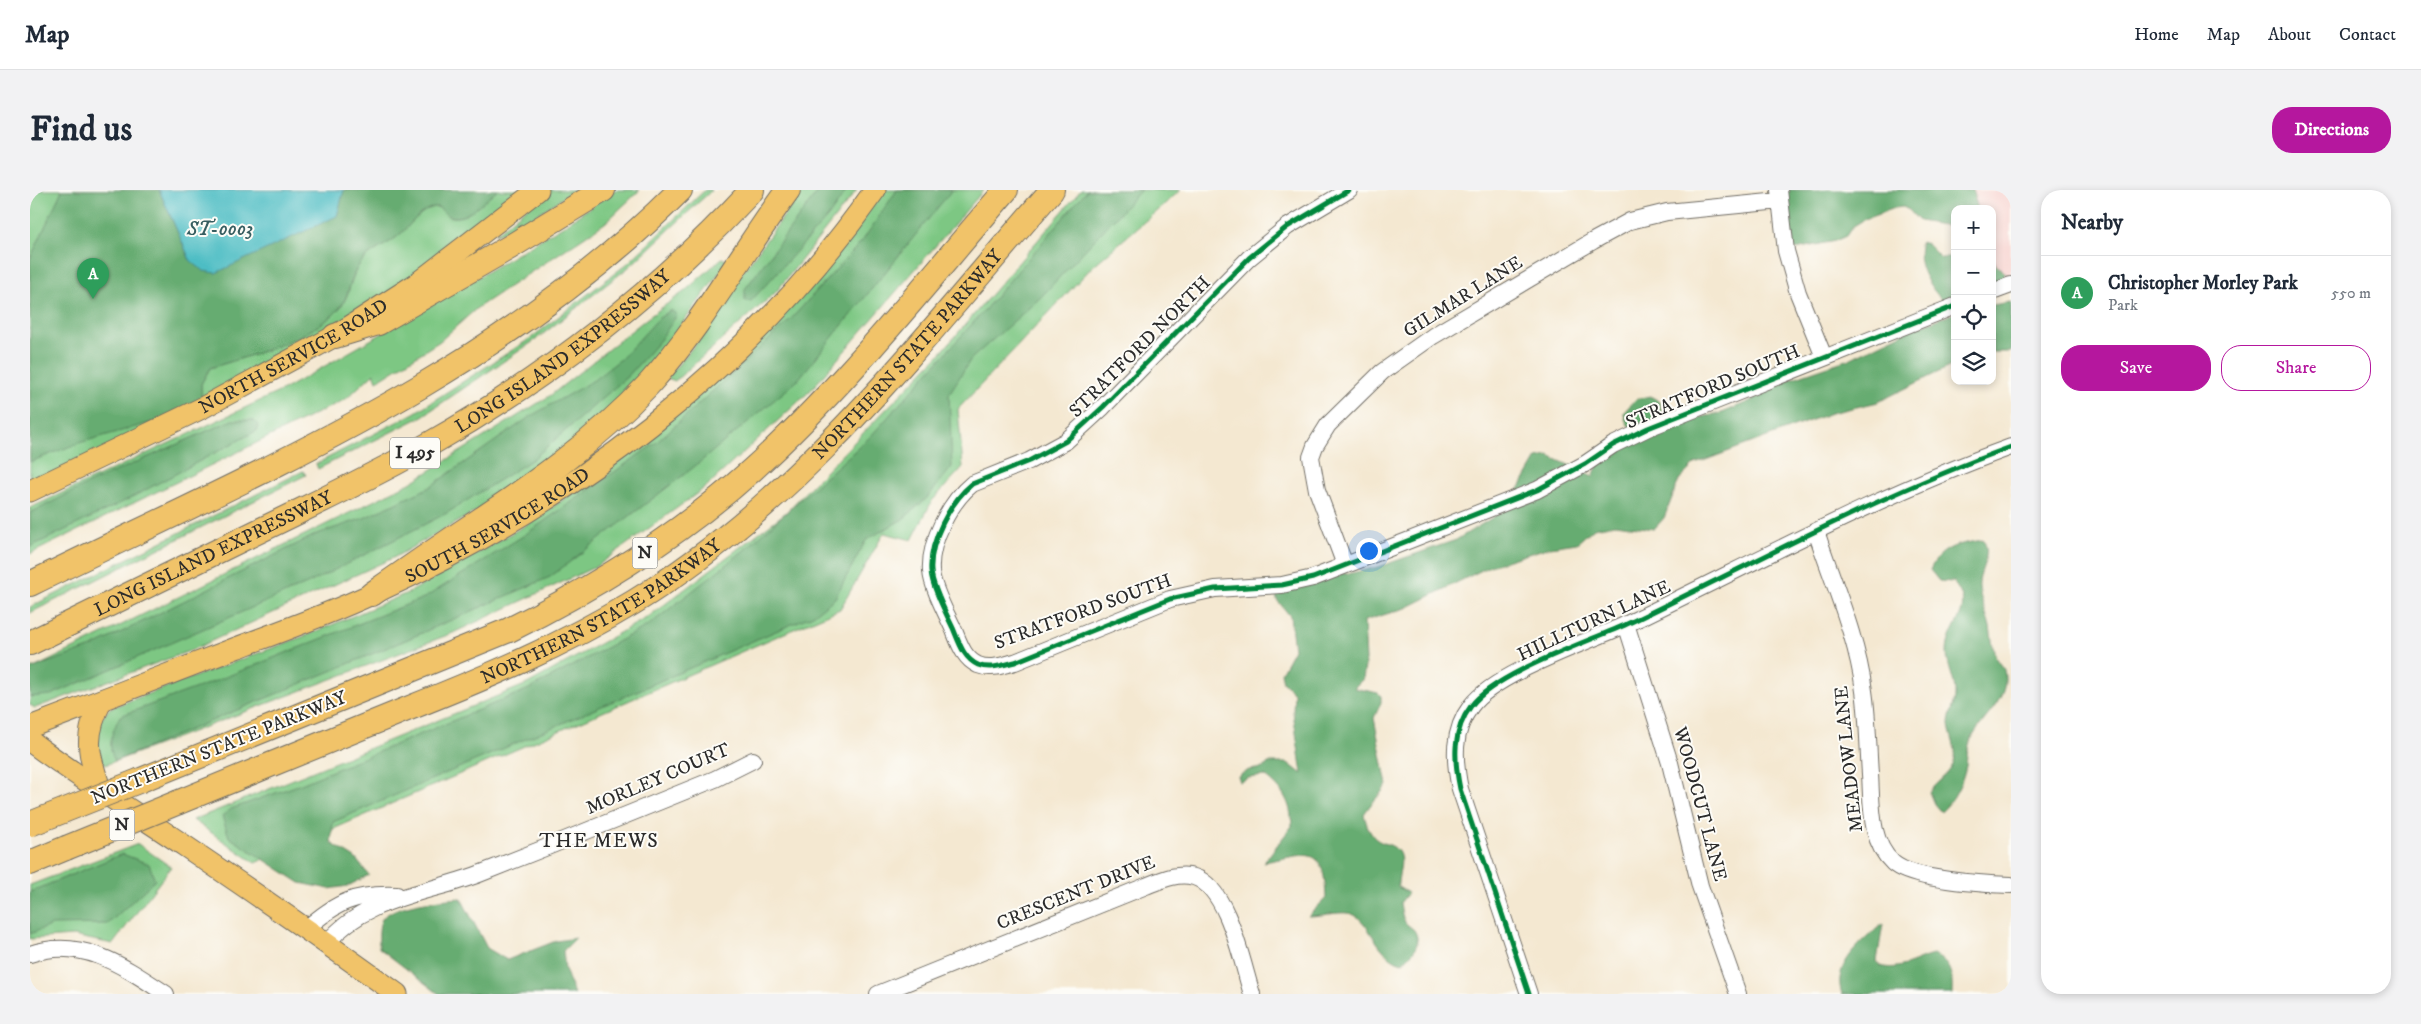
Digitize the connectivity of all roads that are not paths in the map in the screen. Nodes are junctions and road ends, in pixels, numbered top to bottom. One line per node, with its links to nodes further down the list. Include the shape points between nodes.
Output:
1 (538, 190): 14 (main road, NORTH SERVICE ROAD, via 416,284)
2 (603, 190): 14 (highway, via 378,323)
3 (680, 190): 20 (highway, I 495, via 629,238 545,305 409,395)
4 (752, 190): 23 (highway, LONG ISLAND EXPRESSWAY / I 495, via 668,272 618,315 572,352 478,416 378,472)
5 (788, 190): 21 (highway, via 684,342 626,407 542,479)
6 (875, 190): 21 (main road, SOUTH SERVICE ROAD, via 827,252 771,314 708,376 663,414 597,465 518,518)
7 (1006, 190): 30 (highway, NORTHERN STATE PARKWAY / N, bridge, via 798,426 729,490 660,543 561,604 509,630)
8 (1052, 190): 31 (highway, NORTHERN STATE PARKWAY / N, bridge, via 817,458 756,514 686,568 609,617 535,656)
9 (1349, 190): 24 (street, STRATFORD NORTH, via 1287,227 1249,258 1066,441 964,490 936,537 931,572 964,654)
10 (1780, 195): 15 (street, via 1786,251 1798,293); 19 (street, GILMAR LANE, via 1667,212 1630,221 1442,331 1382,372 1328,426 1314,446 1311,457 1317,490)
11 (2011, 285): 12 (street)
12 (1996, 291)
13 (1951, 308): 15 (street, STRATFORD SOUTH)
14 (334, 336): 17 (main road, NORTH SERVICE ROAD, via 202,408)
15 (1824, 357): 19 (street, STRATFORD SOUTH, via 1648,428 1538,490)
16 (2011, 446): 18 (street, HILLTURN LANE, via 1893,494)
17 (30, 491)
18 (1816, 531): 22 (street, HILLTURN LANE); 32 (street, MEADOW LANE, via 1853,642 1864,690 1874,823 1881,848 1894,863 1914,873)
19 (1345, 565): 24 (street, STRATFORD SOUTH, via 1313,578 1282,585 1215,589 1170,599 1015,662 990,668)
20 (30, 584)
21 (372, 594): 25 (main road, SOUTH SERVICE ROAD)
22 (1626, 624): 41 (street, HILLTURN LANE, via 1506,678 1484,692 1471,705 1460,724 1455,742 1455,766 1460,789); 42 (street, WOODCUT LANE, via 1670,763 1700,886)
23 (30, 643)
24 (977, 665)
25 (102, 700): 26 (main road, SOUTH SERVICE ROAD); 29 (main road, via 92,720 88,745)
26 (30, 727)
27 (30, 741): 29 (main road)
28 (754, 760): 33 (street, MORLEY COURT, via 715,779 477,875)
29 (101, 791): 34 (main road)
30 (30, 824)
31 (30, 862)
32 (2011, 885)
33 (409, 895): 34 (street, MORLEY COURT, via 384,894 340,903); 35 (street, MORLEY COURT, via 355,916)
34 (306, 929): 35 (main road)
35 (327, 943): 38 (main road)
36 (30, 954): 37 (street, via 56,949 83,951 114,961)
37 (166, 994)
38 (397, 994)
39 (878, 994): 40 (street, CRESCENT DRIVE, via 1146,886 1183,875 1207,884 1225,910)
40 (1252, 994)
41 (1528, 994)
42 (1738, 994)

